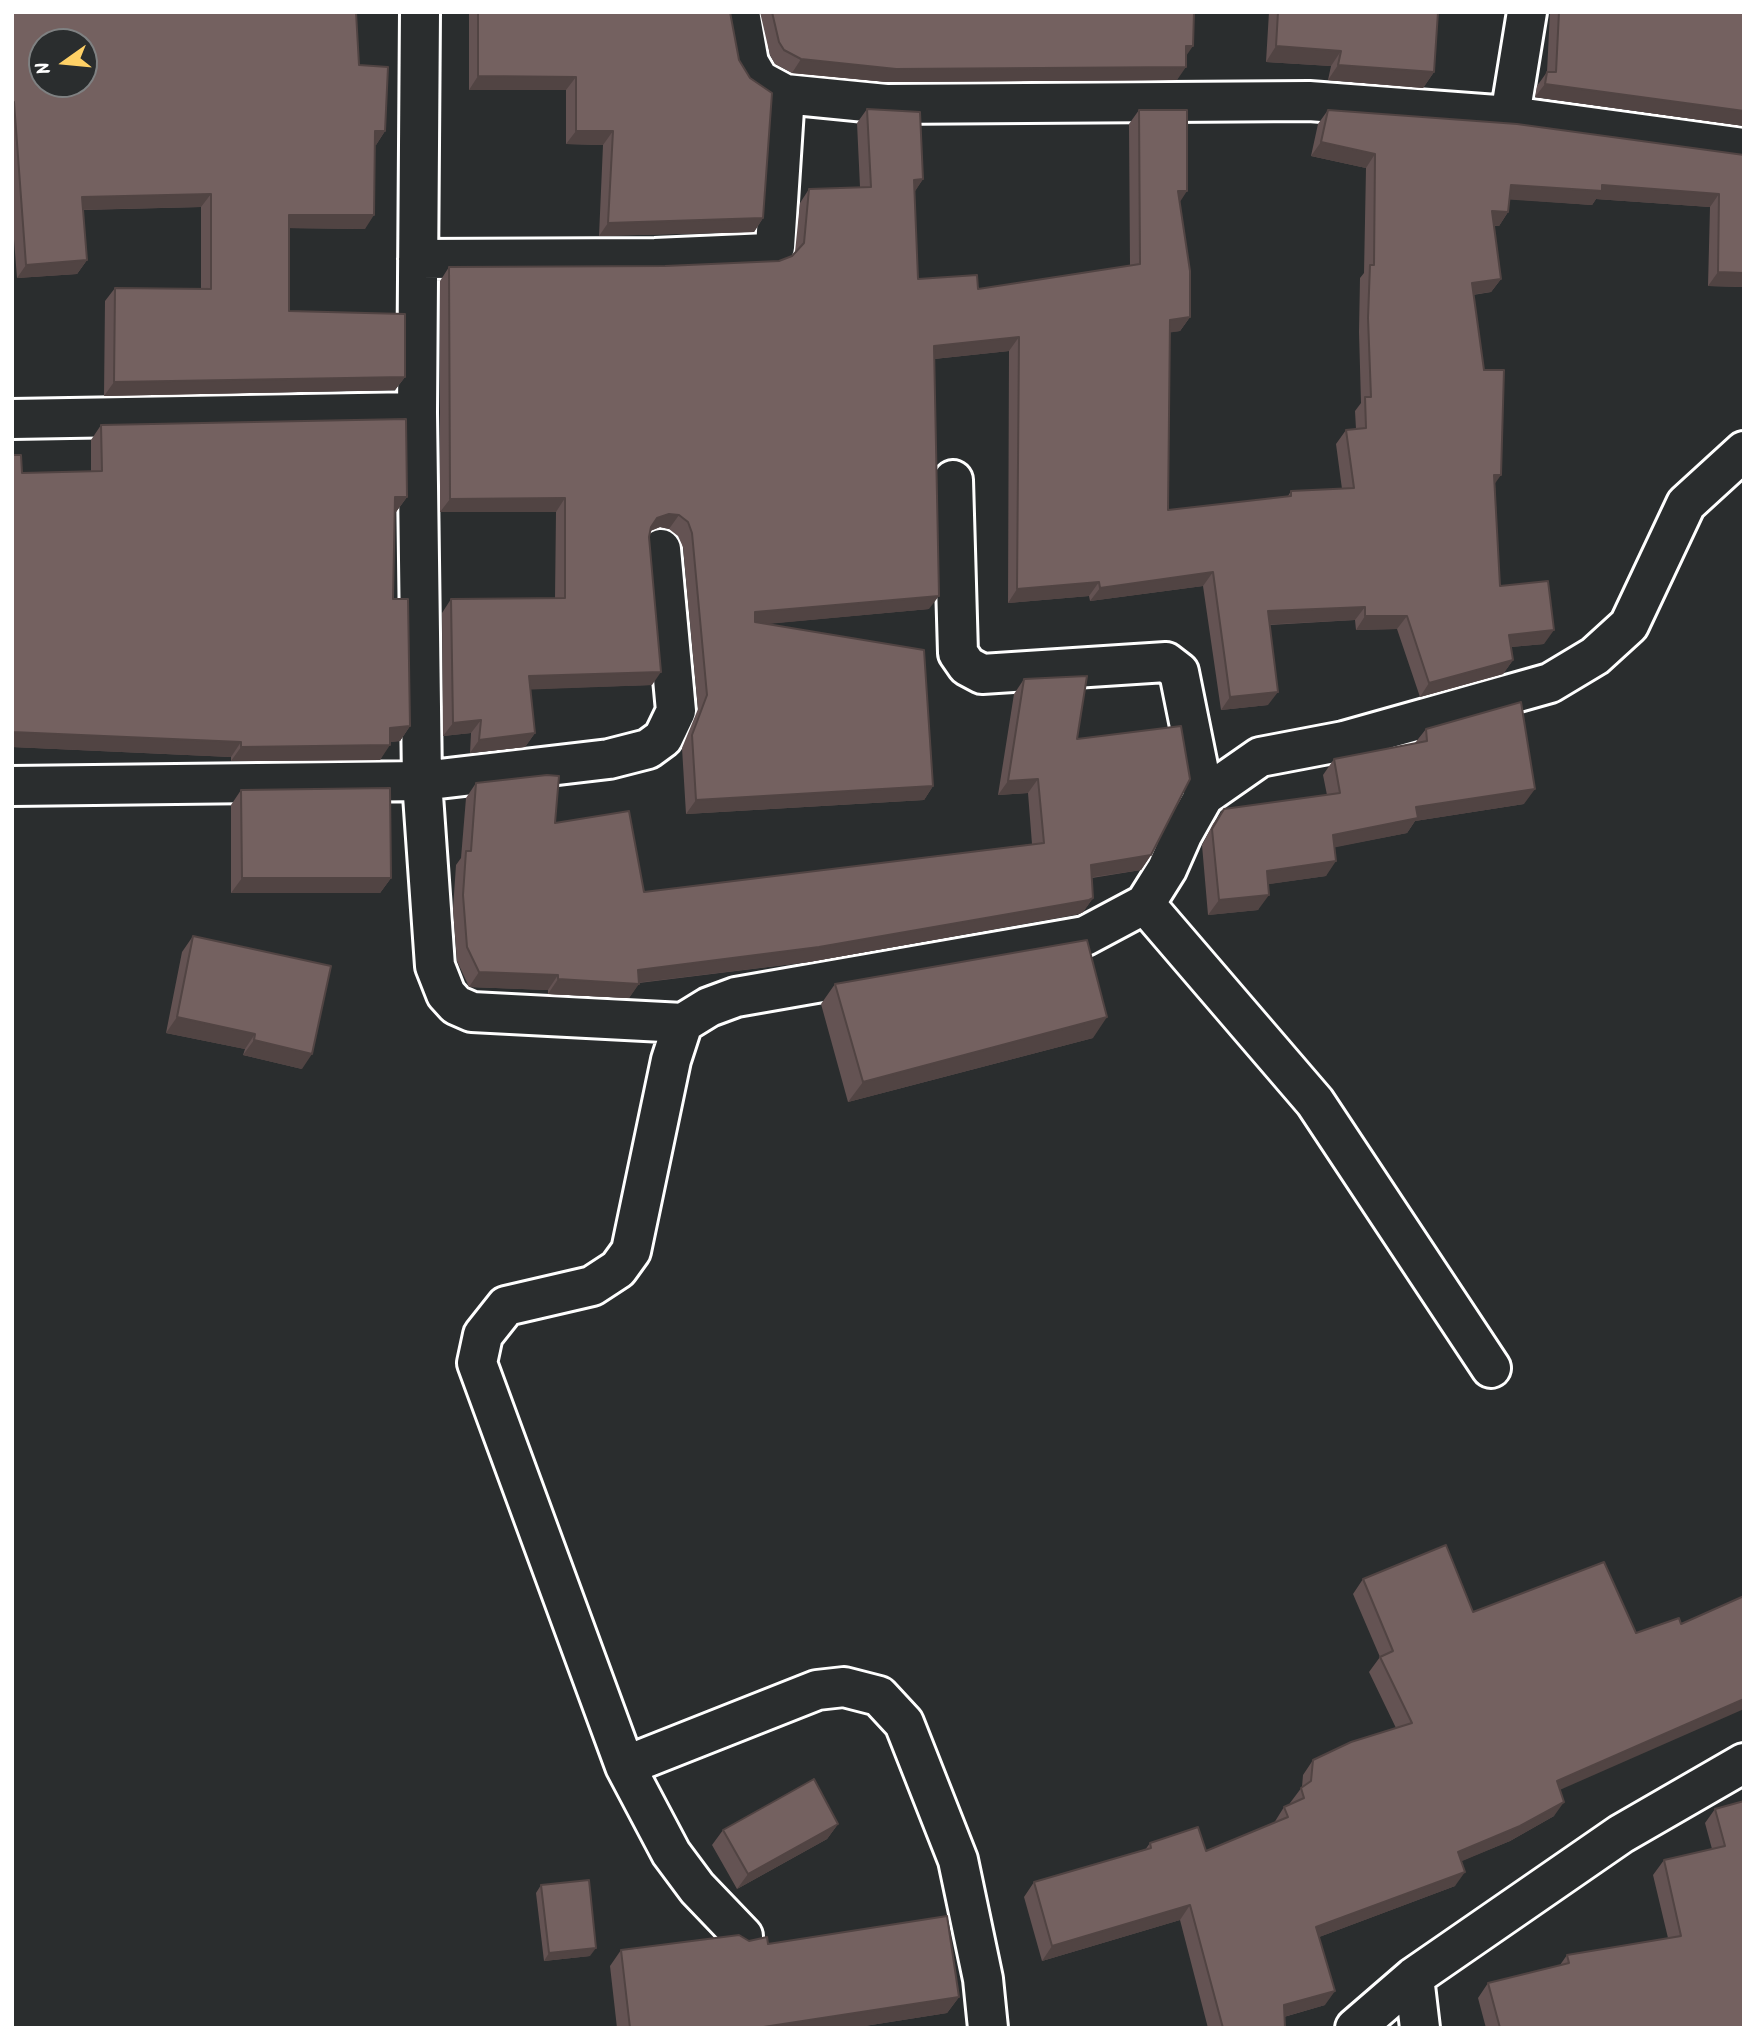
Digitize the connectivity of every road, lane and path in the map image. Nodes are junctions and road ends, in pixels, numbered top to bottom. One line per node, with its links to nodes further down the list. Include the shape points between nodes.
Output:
1 (420, 12): 7 (street)
2 (740, 12): 4 (street, via 749,63 759,80)
3 (1527, 12): 5 (street)
4 (786, 94): 5 (street, via 886,104 1309,101); 7 (street, via 775,247 768,253)
5 (1510, 116): 6 (street)
6 (1744, 148)
7 (418, 260): 8 (street)
8 (417, 412): 9 (street); 13 (street)
9 (12, 419)
10 (1744, 451): 15 (street, via 1686,504 1629,625 1595,656 1550,683 1344,741 1260,757)
11 (953, 480): 15 (street, via 958,653 967,666 982,674 1166,662 1180,672)
12 (661, 549): 13 (street, via 676,692 672,725 663,738 628,755)
13 (422, 781): 14 (street); 17 (street, via 435,966 446,995 456,1005 472,1012)
14 (12, 786)
15 (1204, 796): 16 (street)
16 (1145, 904): 17 (street, via 1085,936 736,997); 18 (street, via 1315,1101)
17 (683, 1023): 20 (street, via 631,1251 618,1269 592,1286 506,1306 483,1335 478,1363)
18 (1491, 1368)
19 (1744, 1763): 22 (street, via 1621,1835)
20 (625, 1766): 21 (street, via 671,1853); 23 (street, via 817,1690 844,1687 878,1696 904,1723 958,1860 984,1979)
21 (743, 1936)
22 (1414, 1977): 24 (street); 25 (street)
23 (988, 2028)
24 (1355, 2028)
25 (1420, 2028)

